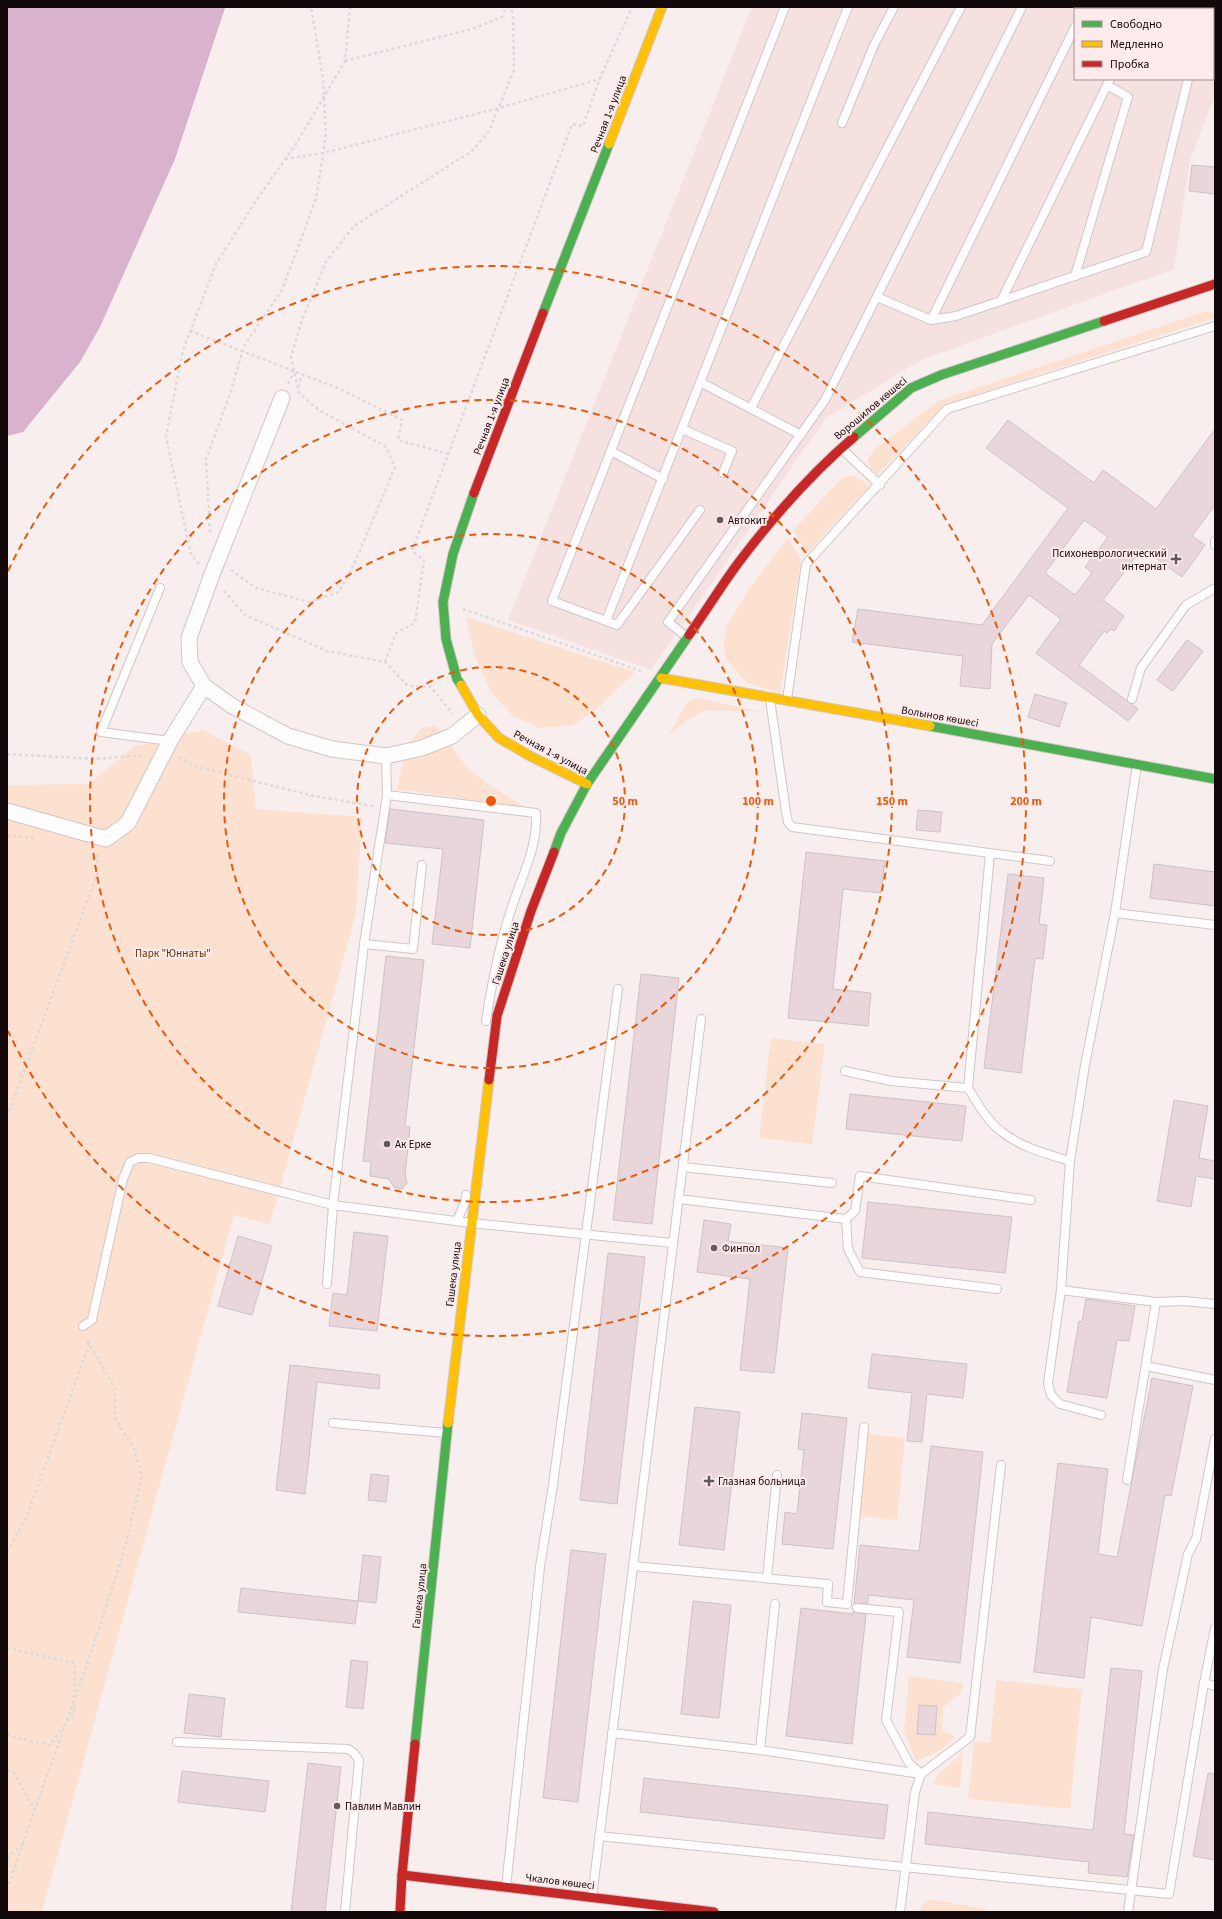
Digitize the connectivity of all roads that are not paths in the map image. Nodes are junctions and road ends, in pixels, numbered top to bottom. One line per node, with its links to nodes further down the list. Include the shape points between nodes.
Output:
1 (662, 7): 39 (main road, Речная 1-я улица, via 483,468 453,554 443,602 446,639 456,679)
2 (786, 7): 23 (lane)
3 (848, 7): 17 (lane)
4 (894, 7): 10 (lane, via 874,45)
5 (961, 7): 19 (lane)
6 (1022, 7): 13 (lane)
7 (1074, 30): 15 (lane)
8 (1188, 80): 11 (lane, via 1146,252)
9 (1109, 82): 11 (lane, via 1128,97); 14 (lane)
10 (842, 123)
11 (1075, 276): 14 (lane)
12 (1214, 287): 22 (main road, Ворошилов көшесі, via 941,375 911,388)
13 (877, 297): 15 (lane); 21 (lane, via 825,400)
14 (1001, 301): 15 (lane, via 956,316)
15 (931, 320)
16 (1215, 326): 26 (lane, via 947,409)
17 (700, 382): 19 (lane); 20 (lane)
18 (282, 398): 35 (street, via 189,638 190,662)
19 (751, 408): 21 (lane)
20 (682, 429): 24 (lane, via 732,451); 25 (lane)
21 (801, 435): 33 (lane, via 668,622)
22 (841, 448): 26 (lane); 33 (main road, Ворошилов көшесі, via 785,506 739,562)
23 (611, 451): 25 (lane); 32 (lane, via 552,601)
24 (723, 473)
25 (663, 479): 32 (lane)
26 (880, 485): 38 (lane, via 806,564)
27 (700, 510): 32 (lane, via 617,625)
28 (1215, 541): 29 (lane)
29 (1215, 545)
30 (160, 588): 40 (lane, via 101,732)
31 (1215, 588): 37 (lane, via 1186,605 1141,668)
32 (606, 621)
33 (688, 638): 34 (main road, Ворошилов көшесі)
34 (660, 678): 36 (main road, Волынов көшесі); 44 (main road, Гашека улица)
35 (204, 686): 40 (street); 41 (street, via 232,706 288,736 332,749)
36 (770, 699): 38 (main road, Волынов көшесі); 47 (lane, via 786,812 792,827)
37 (1132, 699)
38 (786, 701): 42 (main road, Волынов көшесі)
39 (478, 715): 41 (street, via 452,736 422,748); 44 (main road, Речная 1-я улица, via 498,738)
40 (167, 747): 46 (street, via 128,823 106,839)
41 (386, 756): 45 (lane)
42 (1137, 763): 43 (main road, Волынов көшесі); 50 (lane)
43 (1215, 778)
44 (587, 784): 67 (main road, Гашека улица, via 561,833 531,912 497,1016)
45 (387, 796): 52 (lane); 55 (lane, via 536,813 537,827 527,869 512,905 494,975)
46 (7, 811)
47 (990, 854): 48 (lane); 57 (lane)
48 (1050, 860)
49 (422, 865): 52 (lane, via 413,949)
50 (1115, 913): 51 (lane); 58 (lane, via 1085,1065)
51 (1215, 925)
52 (364, 944): 64 (lane)
53 (618, 989): 68 (lane)
54 (701, 1019): 59 (lane)
55 (485, 1028)
56 (845, 1072): 57 (lane, via 891,1081)
57 (968, 1088): 58 (lane, via 1001,1132 1034,1151)
58 (1070, 1162): 72 (lane)
59 (683, 1167): 60 (lane); 62 (lane)
60 (832, 1183)
61 (467, 1187): 66 (lane, via 465,1202)
62 (679, 1199): 65 (lane); 69 (lane)
63 (1031, 1200): 65 (lane, via 860,1176 855,1211)
64 (333, 1205): 66 (lane); 70 (lane); 75 (lane, via 149,1158 138,1158 130,1162 123,1178 92,1320)
65 (846, 1219): 71 (lane, via 848,1249 860,1272)
66 (457, 1221): 67 (lane)
67 (471, 1223): 68 (lane); 81 (main road, Гашека улица)
68 (586, 1233): 69 (lane); 100 (lane, via 540,1567)
69 (673, 1243): 86 (lane)
70 (327, 1284)
71 (997, 1289)
72 (1061, 1290): 73 (lane); 78 (lane, via 1048,1383 1051,1395 1060,1404)
73 (1156, 1302): 74 (lane); 76 (lane)
74 (1215, 1304)
75 (83, 1326)
76 (1146, 1366): 77 (lane); 85 (lane)
77 (1215, 1380)
78 (1101, 1415)
79 (333, 1423): 81 (lane)
80 (864, 1427): 87 (lane, via 847,1604 827,1602 828,1584)
81 (447, 1434): 99 (main road, Гашека улица)
82 (1215, 1439): 101 (lane, via 1196,1539 1188,1554 1163,1669)
83 (1001, 1465): 96 (lane, via 970,1737)
84 (777, 1475): 87 (lane)
85 (1128, 1480)
86 (633, 1566): 87 (lane); 93 (lane)
87 (767, 1578)
88 (775, 1604): 95 (lane)
89 (857, 1608): 96 (lane, via 899,1612 886,1720 909,1763)
90 (1215, 1628): 91 (lane)
91 (1204, 1683): 92 (lane); 101 (lane, via 1169,1894)
92 (1215, 1686)
93 (612, 1733): 95 (lane); 97 (lane)
94 (177, 1742): 103 (lane, via 348,1749 354,1753 359,1760)
95 (760, 1750): 96 (lane)
96 (921, 1774): 98 (lane, via 915,1792)
97 (599, 1836): 98 (lane); 102 (lane)
98 (904, 1868): 101 (lane); 106 (lane)
99 (402, 1875): 100 (main road, Чкалов көшесі); 104 (main road, Гашека улица)
100 (506, 1887): 102 (main road, Чкалов көшесі)
101 (1132, 1890): 107 (lane)
102 (597, 1900): 105 (main road, Чкалов көшесі)
103 (345, 1912)
104 (400, 1912)
105 (714, 1912)
106 (900, 1912)
107 (1128, 1912)

